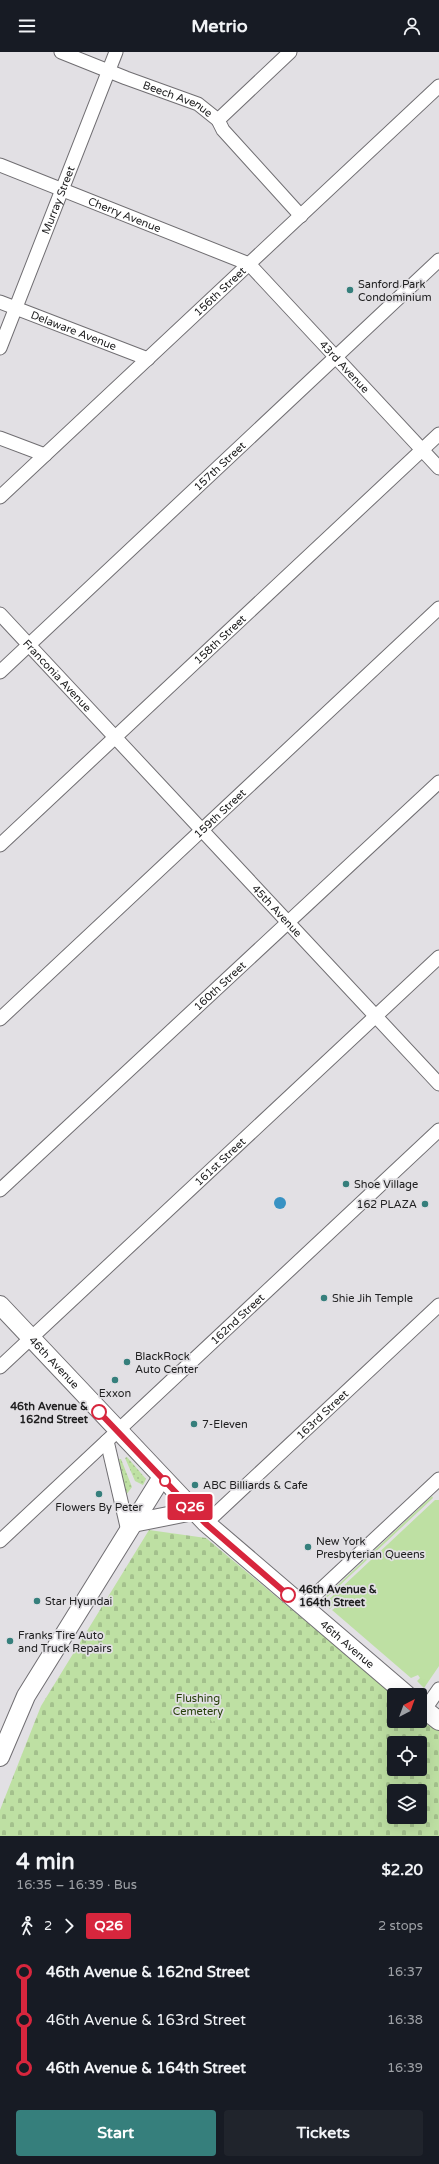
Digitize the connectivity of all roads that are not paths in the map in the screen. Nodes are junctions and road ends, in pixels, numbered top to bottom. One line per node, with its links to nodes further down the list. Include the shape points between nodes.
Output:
1 (61, 52): 4 (street, Beech Avenue)
2 (116, 52): 4 (street, Murray Street)
3 (290, 52): 6 (street)
4 (109, 71): 6 (street, Beech Avenue, via 198,104); 8 (street, Murray Street)
5 (439, 86): 9 (street, 156th Street)
6 (218, 120): 9 (street, Beech Avenue, via 223,130)
7 (0, 165): 8 (street, Cherry Avenue)
8 (62, 190): 11 (street, Cherry Avenue); 13 (street, Murray Street)
9 (301, 216): 11 (street, 156th Street)
10 (439, 260): 15 (street, 157th Street)
11 (249, 264): 15 (street, 43rd Avenue); 16 (street, 156th Street)
12 (0, 302): 13 (street, Delaware Avenue)
13 (16, 308): 14 (street, Murray Street); 16 (street, Delaware Avenue)
14 (0, 348)
15 (336, 358): 19 (street, 43rd Avenue); 25 (street, 157th Street)
16 (148, 359): 20 (street, 156th Street)
17 (439, 434): 19 (street, 158th Street)
18 (0, 438): 20 (street)
19 (422, 450): 21 (street, 43rd Avenue); 27 (street, 158th Street)
20 (45, 455): 22 (street, 156th Street)
21 (439, 468)
22 (0, 497)
23 (439, 608): 29 (street, 159th Street)
24 (0, 614): 25 (street, Franconia Avenue)
25 (28, 645): 26 (street, 157th Street); 27 (street, Franconia Avenue)
26 (0, 672)
27 (115, 738): 29 (street, 45th Avenue); 30 (street, 158th Street)
28 (439, 782): 31 (street, 160th Street)
29 (202, 830): 31 (street, 45th Avenue); 34 (street, 159th Street)
30 (0, 845)
31 (288, 923): 33 (street, 45th Avenue); 37 (street, 160th Street)
32 (439, 957): 33 (street, 161st Street)
33 (375, 1016): 35 (street, 45th Avenue); 40 (street, 161st Street)
34 (0, 1018)
35 (439, 1084)
36 (439, 1130): 42 (street, 162nd Street)
37 (0, 1190)
38 (439, 1304): 46 (street, 163rd Street)
39 (0, 1305): 40 (street, 46th Avenue)
40 (30, 1338): 41 (street, 161st Street); 42 (street, 46th Avenue)
41 (0, 1367)
42 (112, 1436): 43 (street, 46th Avenue); 47 (street); 48 (street, 162nd Street)
43 (162, 1477): 45 (street, 46th Avenue); 47 (street)
44 (439, 1479): 49 (street)
45 (194, 1511): 46 (street, 46th Avenue); 47 (street)
46 (206, 1524): 49 (street, 46th Avenue)
47 (131, 1527): 55 (street, via 26,1696)
48 (0, 1541)
49 (302, 1607): 50 (street, 46th Avenue)
50 (399, 1688)
51 (439, 1689): 52 (street)
52 (427, 1702)
53 (427, 1712): 54 (street)
54 (439, 1721)
55 (0, 1757)

